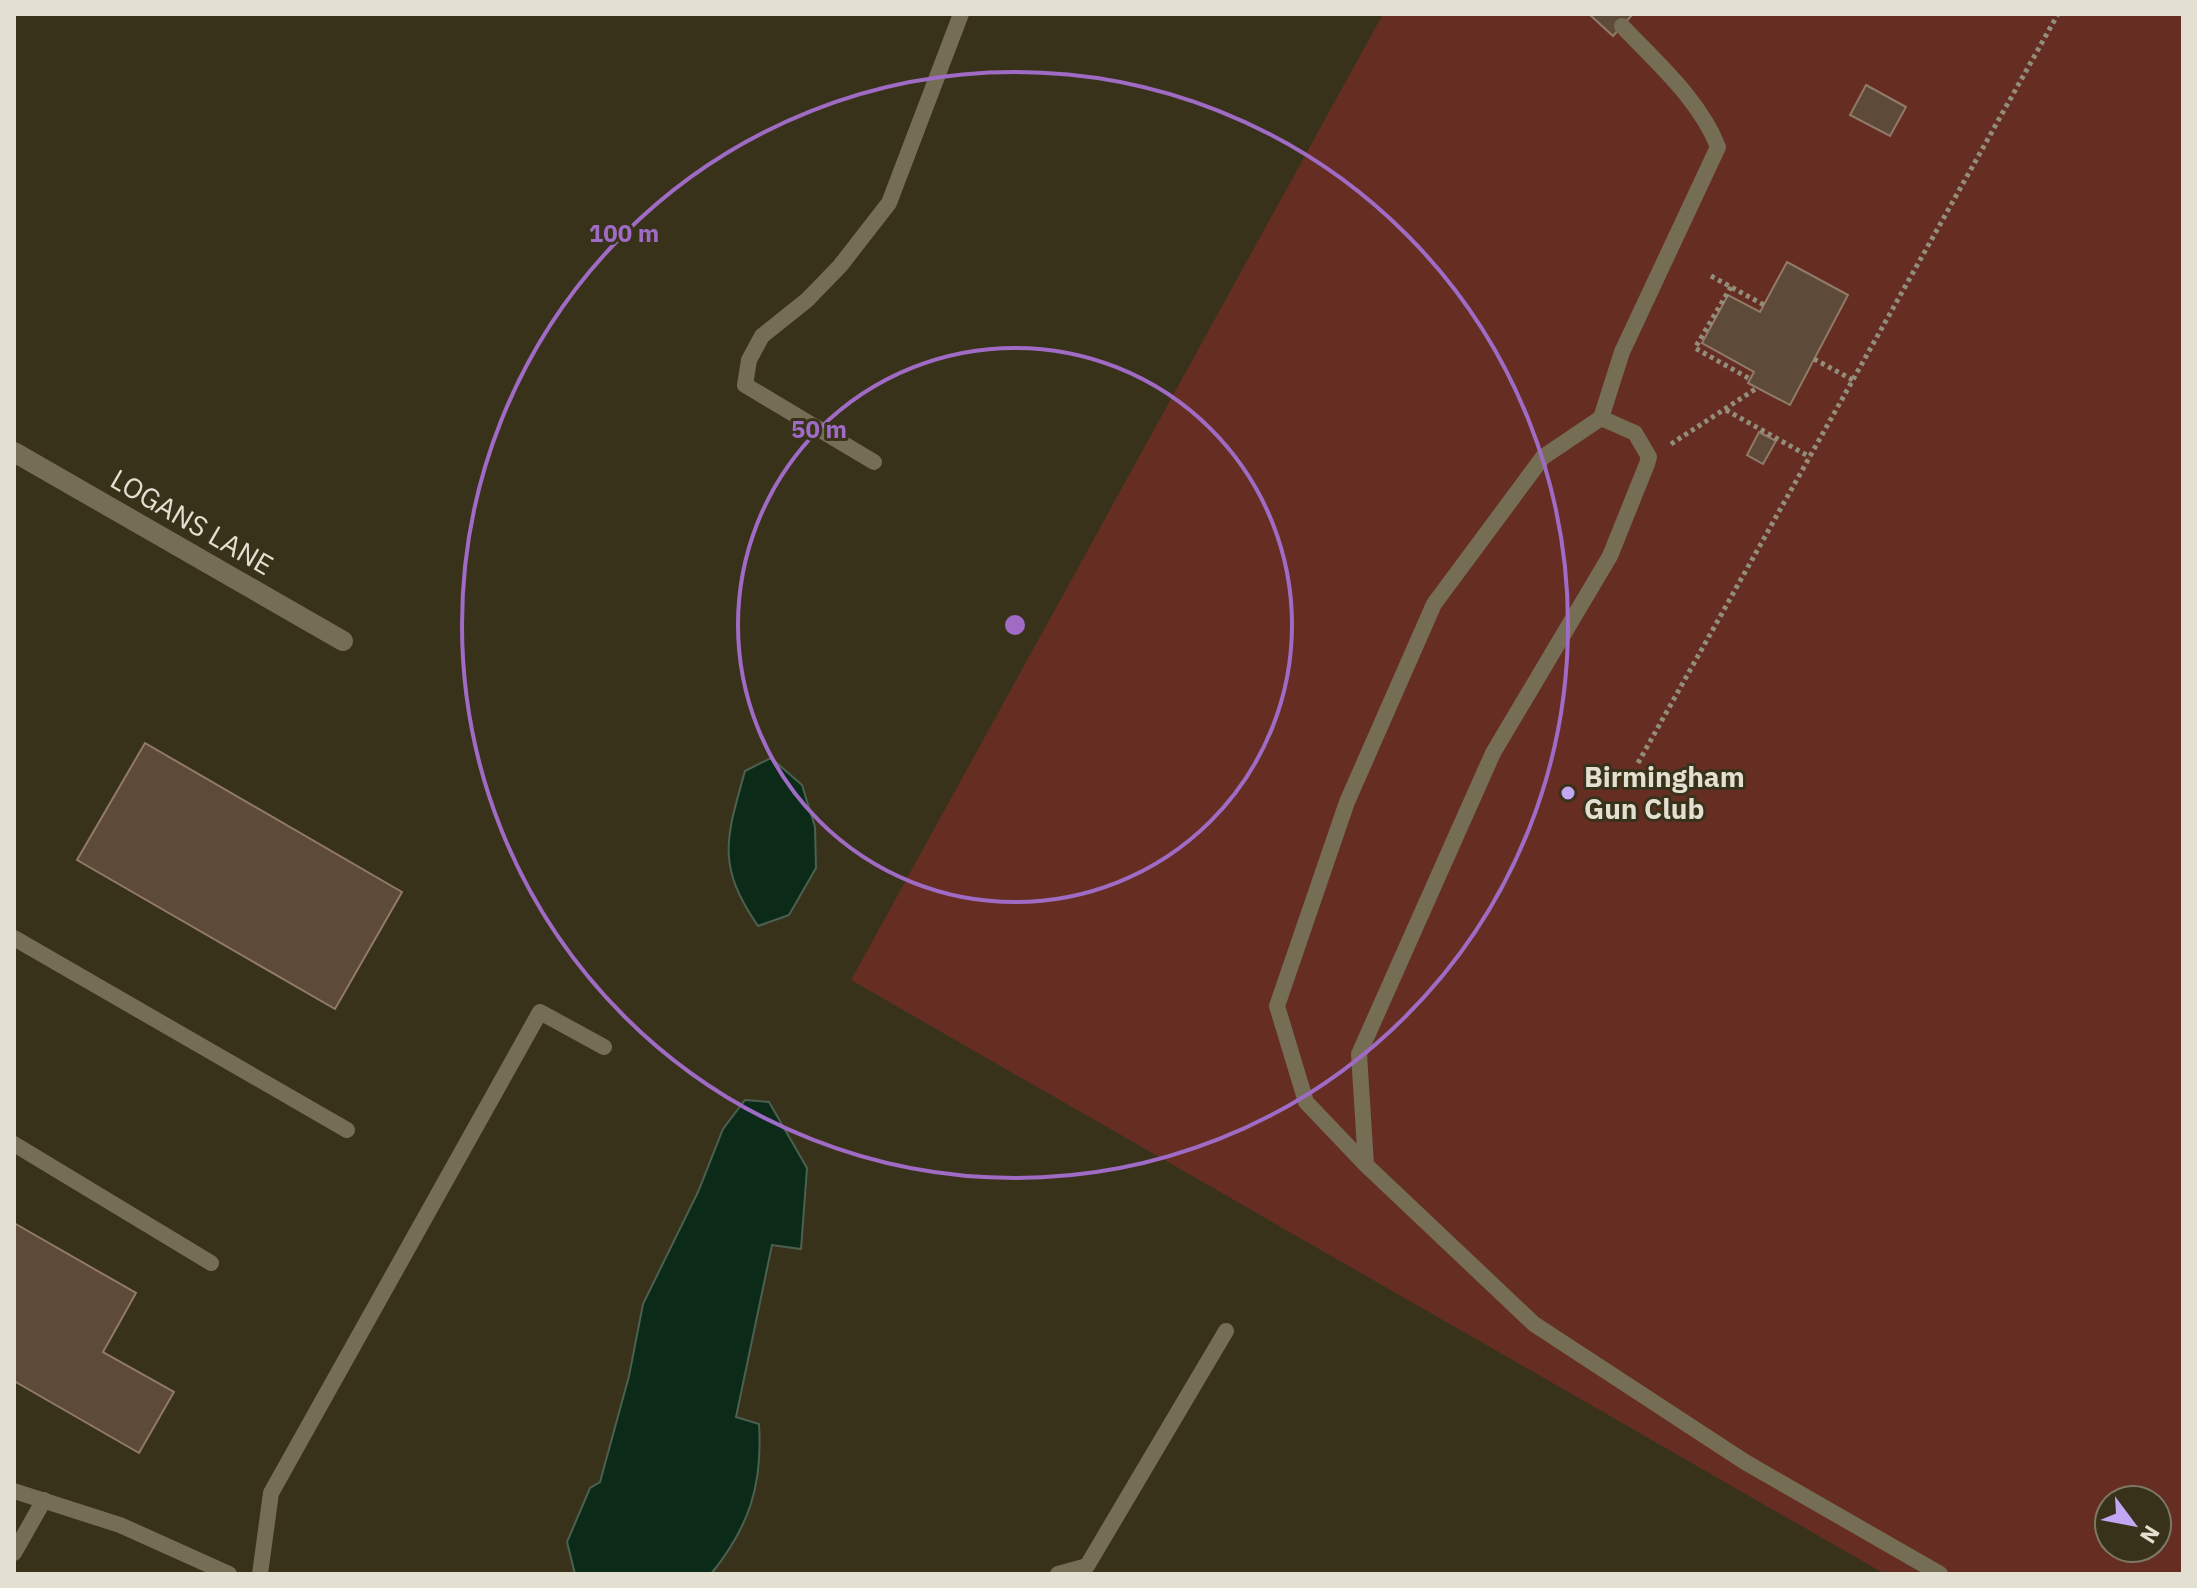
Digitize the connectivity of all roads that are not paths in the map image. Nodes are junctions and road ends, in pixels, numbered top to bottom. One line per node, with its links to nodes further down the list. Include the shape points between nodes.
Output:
1 (961, 14): 5 (lane, via 889,203 840,266 762,336 749,360 745,385)
2 (1622, 26): 3 (lane, via 1687,97 1718,147 1622,352)
3 (1601, 418): 11 (lane, via 1635,433 1649,457 1610,556 1493,753 1359,1054); 11 (lane, via 1543,457 1434,604 1347,802 1277,1006 1306,1102)
4 (14, 452): 6 (street, LOGANS LANE)
5 (874, 462)
6 (343, 641)
7 (14, 938): 9 (lane)
8 (604, 1047): 18 (lane, via 540,1012 271,1493)
9 (347, 1130)
10 (14, 1144): 12 (lane)
11 (1366, 1165): 20 (lane, via 1534,1324 1745,1462)
12 (211, 1263)
13 (1226, 1331): 19 (lane, via 1087,1566)
14 (14, 1491): 15 (lane)
15 (44, 1500): 16 (lane); 17 (lane, via 120,1525)
16 (14, 1553)
17 (229, 1574)
18 (260, 1574)
19 (1058, 1574)
20 (1940, 1574)

